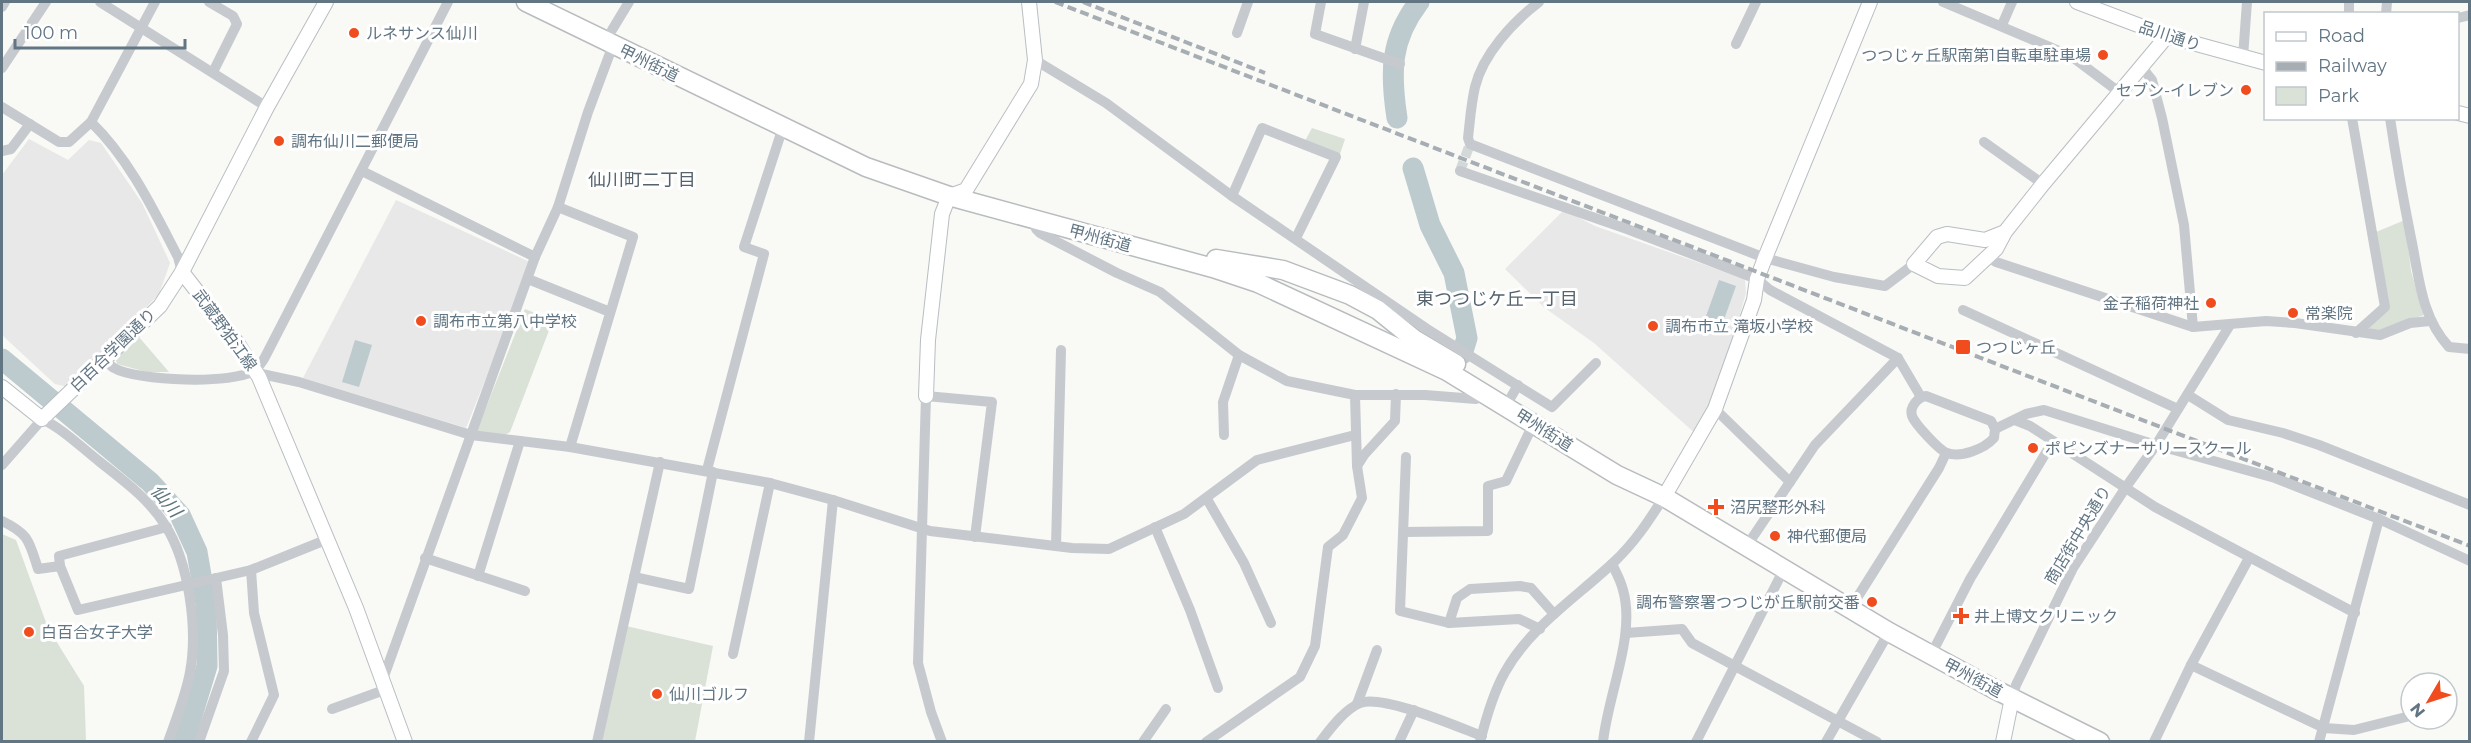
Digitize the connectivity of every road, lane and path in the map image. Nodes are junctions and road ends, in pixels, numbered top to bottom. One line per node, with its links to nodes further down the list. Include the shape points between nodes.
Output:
1 (5, 2): 22 (street)
2 (46, 2): 35 (street)
3 (100, 2): 24 (street)
4 (155, 2): 24 (street)
5 (209, 2): 36 (street, via 233,16 237,24)
6 (326, 2): 39 (street, 武蔵野狛江線)
7 (448, 2): 47 (street)
8 (526, 2): 27 (highway, 甲州街道)
9 (554, 2): 27 (highway, 甲州街道)
10 (628, 2): 27 (street)
11 (1248, 2): 25 (street)
12 (1321, 2): 29 (street, via 1315,34)
13 (1364, 2): 29 (street)
14 (1539, 2): 58 (street, via 1523,14 1491,52 1475,85 1470,144)
15 (1756, 2): 28 (street)
16 (1868, 2): 58 (street)
17 (1943, 2): 23 (street)
18 (2012, 2): 23 (street)
19 (2077, 2): 26 (street, 品川通り)
20 (2247, 2): 30 (street)
21 (1029, 3): 31 (street)
22 (2, 7)
23 (2002, 25): 37 (street, via 2071,56)
24 (141, 27): 36 (street); 42 (street)
25 (1237, 33)
26 (2167, 36): 30 (street, 品川通り); 34 (street)
27 (612, 38): 44 (highway, 甲州街道); 50 (highway, 甲州街道, via 885,164); 52 (street)
28 (1736, 44)
29 (1355, 49): 33 (street)
30 (2242, 57): 32 (street, 品川通り)
31 (1035, 60): 50 (street, via 1031,84); 51 (street, via 1106,104)
32 (2264, 63)
33 (1400, 64)
34 (2141, 66): 37 (street); 67 (street, via 2152,80 2184,225)
35 (2, 68)
36 (213, 72): 39 (street)
37 (2119, 92): 49 (street)
38 (2, 107): 43 (street)
39 (267, 107): 60 (street, 武蔵野狛江線)
40 (2352, 120): 68 (street, via 2385,307)
41 (2390, 120): 65 (street, via 2418,279)
42 (91, 122): 43 (street, via 63,144); 60 (street, via 133,173 178,257)
43 (30, 124): 46 (street, via 11,149)
44 (783, 127): 50 (highway, 甲州街道, via 866,167); 102 (street, via 744,246 764,254)
45 (1983, 142): 49 (street)
46 (2, 151)
47 (362, 171): 56 (street); 75 (street)
48 (1460, 171): 62 (street, via 1627,228)
49 (2043, 184): 54 (street)
50 (958, 193): 53 (highway, 甲州街道); 77 (highway, 甲州街道, via 1218,259 1302,276 1369,304 1422,344); 82 (street, via 942,214 938,236)
51 (1232, 196): 55 (street); 55 (street, via 1262,128 1336,157)
52 (558, 207): 56 (street); 64 (street, via 633,237)
53 (1037, 222): 71 (street, via 1040,233 1160,292); 78 (highway, 甲州街道, via 1213,268 1258,284 1447,371)
54 (2005, 232): 57 (street); 59 (street, via 1984,240 1947,234 1937,237)
55 (1296, 238): 77 (street)
56 (535, 257): 61 (street)
57 (1988, 257): 59 (street, via 1965,278 1938,276); 67 (street)
58 (1766, 258): 59 (street, via 1885,286); 62 (street)
59 (1914, 264)
60 (182, 272): 73 (street, 白百合学園通り, via 159,306); 75 (street, 武蔵野狛江線)
61 (528, 279): 64 (street); 90 (street)
62 (1757, 279): 72 (street, via 1770,290); 84 (street, via 1754,300)
63 (1963, 310): 85 (street)
64 (610, 312): 96 (street)
65 (2430, 321): 68 (street, via 2410,323 2380,335); 69 (street, via 2449,347)
66 (2230, 325): 67 (street); 68 (street, via 2266,321); 81 (street, 商店街中央通り)
67 (2193, 327)
68 (2356, 333)
69 (2469, 349)
70 (1061, 350): 118 (street)
71 (1239, 355): 80 (street, via 1287,381); 91 (street, via 1224,402)
72 (1898, 358): 83 (street); 103 (street, via 1815,445)
73 (104, 359): 75 (street, via 115,368 154,378 232,377); 86 (street, 白百合学園通り)
74 (1596, 363): 77 (street, via 1552,407)
75 (256, 372): 90 (street); 117 (street, 武蔵野狛江線)
76 (2, 387): 86 (street)
77 (1515, 391): 106 (highway, 甲州街道)
78 (1482, 392): 79 (street, via 1476,399 1468,400); 106 (highway, 甲州街道, via 1617,475)
79 (1396, 394): 80 (street); 101 (street, via 1395,421)
80 (1355, 395): 92 (street)
81 (2188, 395): 85 (street, 商店街中央通り); 109 (street, via 2228,420 2319,445)
82 (926, 396): 114 (street); 116 (street, via 992,402)
83 (1921, 397): 88 (street, via 1932,397 1983,417); 97 (street, via 1912,416)
84 (1715, 409): 103 (street); 106 (street)
85 (2178, 409): 95 (street, 商店街中央通り)
86 (44, 417): 100 (street); 112 (street, via 129,484)
87 (2015, 420): 88 (street); 94 (street); 95 (street, via 2044,410)
88 (1995, 429): 97 (street, via 1990,442 1975,451)
89 (1529, 433): 115 (street, via 1506,482 1488,486 1488,531)
90 (471, 435): 93 (street); 120 (street)
91 (1224, 435)
92 (1355, 435): 101 (street); 107 (street, via 1257,460)
93 (520, 441): 96 (street); 127 (street)
94 (2053, 441): 105 (street); 142 (street, via 1970,579)
95 (2156, 446): 105 (street, 商店街中央通り); 110 (street, via 2275,478)
96 (570, 447): 99 (street)
97 (1946, 453): 132 (street)
98 (1406, 457): 115 (street)
99 (660, 462): 102 (street); 128 (street)
100 (2, 465)
101 (1357, 466): 164 (street, via 1362,498 1343,535 1328,547 1315,646 1300,676)
102 (710, 471): 104 (street); 128 (street, via 689,590)
103 (1790, 482): 119 (street)
104 (770, 483): 108 (street); 141 (street)
105 (2126, 487): 121 (street); 147 (street, 商店街中央通り, via 2068,576)
106 (1664, 497): 119 (highway, 甲州街道); 123 (street, via 1643,531)
107 (1207, 499): 113 (street); 135 (street, via 1244,563)
108 (833, 500): 114 (street); 161 (street)
109 (2469, 505)
110 (2379, 519): 122 (street); 133 (street)
111 (2, 521): 124 (street, via 20,530 38,569)
112 (167, 527): 124 (street, via 59,556); 130 (street)
113 (1155, 527): 118 (street, via 1109,549); 146 (street)
114 (921, 528): 116 (street); 162 (street, via 918,663)
115 (1404, 532): 136 (street, via 1400,611)
116 (975, 537): 118 (street)
117 (328, 539): 126 (street); 145 (street, 武蔵野狛江線)
118 (1056, 546)
119 (1746, 547): 125 (highway, 甲州街道)
120 (425, 558): 127 (street); 145 (street)
121 (2249, 558): 133 (street); 144 (street)
122 (2469, 561)
123 (1612, 564): 134 (street); 139 (street, via 1623,589)
124 (60, 566): 130 (street, via 78,610)
125 (1784, 569): 132 (highway, 甲州街道); 143 (street)
126 (251, 570): 129 (street); 158 (street, via 254,613 274,695)
127 (478, 576): 131 (street)
128 (634, 577): 160 (street)
129 (216, 578): 130 (street); 157 (street, via 224,671)
130 (190, 583): 156 (street, via 191,662)
131 (525, 591)
132 (1850, 609): 138 (highway, 甲州街道)
133 (2355, 613): 154 (street)
134 (1554, 614): 136 (street, via 1530,588 1470,590 1457,598); 137 (street)
135 (1271, 623)
136 (1449, 623): 137 (street, via 1519,619)
137 (1540, 628): 155 (street, via 1505,672)
138 (1889, 632): 142 (highway, 甲州街道); 153 (street)
139 (1626, 633): 143 (street, via 1682,629 1692,644); 167 (street)
140 (1377, 651): 148 (street)
141 (733, 654)
142 (1931, 655): 147 (highway, 甲州街道)
143 (1735, 664): 153 (street); 168 (street)
144 (2191, 665): 154 (street); 173 (street)
145 (385, 684): 149 (street); 159 (street, 武蔵野狛江線)
146 (1218, 688)
147 (2012, 698): 171 (street); 172 (highway, 甲州街道)
148 (1357, 704): 151 (street, via 1374,701); 165 (street)
149 (332, 709)
150 (1166, 709): 163 (street)
151 (1414, 710): 155 (street); 166 (street)
152 (2399, 719): 154 (street, via 2354,730)
153 (1838, 720): 169 (street); 170 (street)
154 (2324, 728): 174 (street)
155 (1481, 738)
156 (168, 741)
157 (199, 741)
158 (251, 741)
159 (404, 741)
160 (597, 741)
161 (809, 741)
162 (942, 741)
163 (1143, 741)
164 (1206, 741)
165 (1320, 741)
166 (1399, 741)
167 (1603, 741)
168 (1696, 741)
169 (1826, 741)
170 (1878, 741)
171 (2003, 741)
172 (2100, 741)
173 (2154, 741)
174 (2319, 741)

